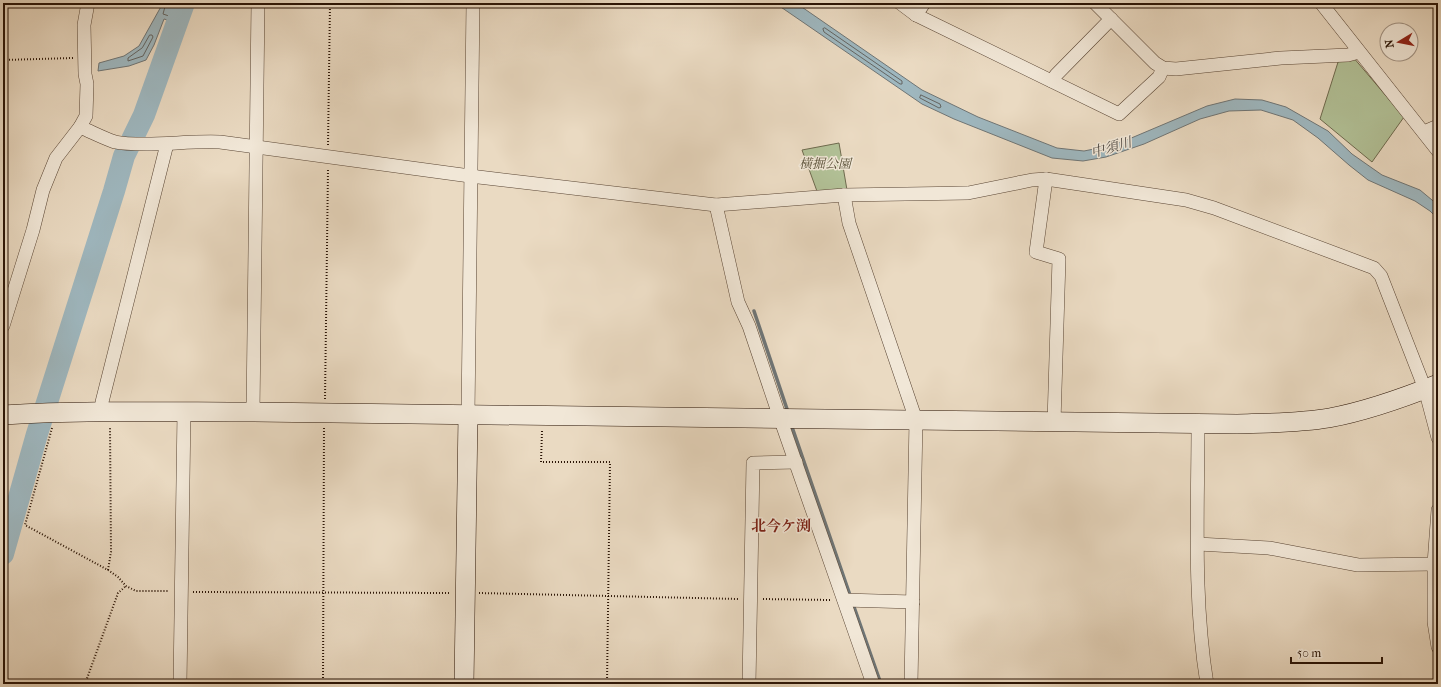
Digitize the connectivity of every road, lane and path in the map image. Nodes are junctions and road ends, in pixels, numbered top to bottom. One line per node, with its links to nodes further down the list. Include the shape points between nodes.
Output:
1 (88, 3): 12 (street, via 84,25)
2 (258, 3): 20 (street)
3 (330, 3): 22 (path)
4 (473, 3): 23 (street)
5 (900, 3): 9 (street)
6 (924, 3): 9 (street)
7 (1095, 3): 10 (street)
8 (1321, 3): 11 (street)
9 (916, 15): 15 (street)
10 (1111, 19): 14 (street, via 1155,63); 15 (street)
11 (1359, 52): 14 (street, via 1348,55); 18 (street)
12 (84, 58): 13 (path); 17 (street, via 87,84 86,116)
13 (3, 60)
14 (1164, 68): 15 (street, via 1159,77 1119,114)
15 (1052, 82)
16 (1438, 126): 18 (street)
17 (80, 127): 19 (street, via 116,142); 27 (street, via 56,158 43,190)
18 (1424, 132): 21 (street)
19 (167, 144): 20 (street, via 197,141); 29 (street, via 102,402)
20 (257, 147): 22 (street); 31 (street)
21 (1438, 151)
22 (328, 156): 23 (street); 33 (path)
23 (470, 176): 26 (street); 34 (street)
24 (1046, 179): 25 (street, via 968,193); 28 (street, via 1186,200 1221,210 1374,268 1381,276); 39 (street, via 1036,252 1059,259)
25 (844, 195): 26 (street); 38 (street, via 849,223)
26 (716, 205): 37 (street, via 738,302 749,326)
27 (3, 326)
28 (1431, 387): 40 (street, via 1373,407 1329,418 1276,423); 41 (street)
29 (106, 412): 30 (street); 32 (street); 46 (path, via 111,552)
30 (184, 412): 31 (street); 48 (street)
31 (253, 412): 33 (street)
32 (49, 413): 35 (street); 46 (path, via 25,525)
33 (325, 413): 34 (street); 49 (path)
34 (468, 415): 36 (street); 50 (street)
35 (3, 416)
36 (543, 416): 37 (street); 51 (path, via 542,462 610,462)
37 (780, 418): 38 (street); 42 (street)
38 (916, 420): 39 (street); 54 (street)
39 (1054, 422): 40 (street)
40 (1198, 424): 44 (street)
41 (1438, 438)
42 (796, 462): 52 (street, via 752,463); 53 (street)
43 (1438, 510): 45 (street)
44 (1198, 544): 45 (street, via 1269,548 1358,565); 64 (street, via 1198,602)
45 (1434, 564): 55 (street, via 1434,622)
46 (108, 570): 47 (path, via 118,576)
47 (126, 586): 48 (path, via 136,591); 56 (path, via 118,593)
48 (181, 591): 49 (path); 57 (street)
49 (323, 593): 50 (path); 58 (path)
50 (465, 593): 51 (path); 59 (street)
51 (608, 597): 52 (path); 60 (path)
52 (750, 599): 53 (path); 61 (street)
53 (844, 600): 54 (street); 62 (street)
54 (913, 602): 63 (street)
55 (1438, 647)
56 (85, 684)
57 (180, 684)
58 (323, 684)
59 (464, 684)
60 (607, 684)
61 (749, 684)
62 (873, 684)
63 (911, 684)
64 (1207, 684)

